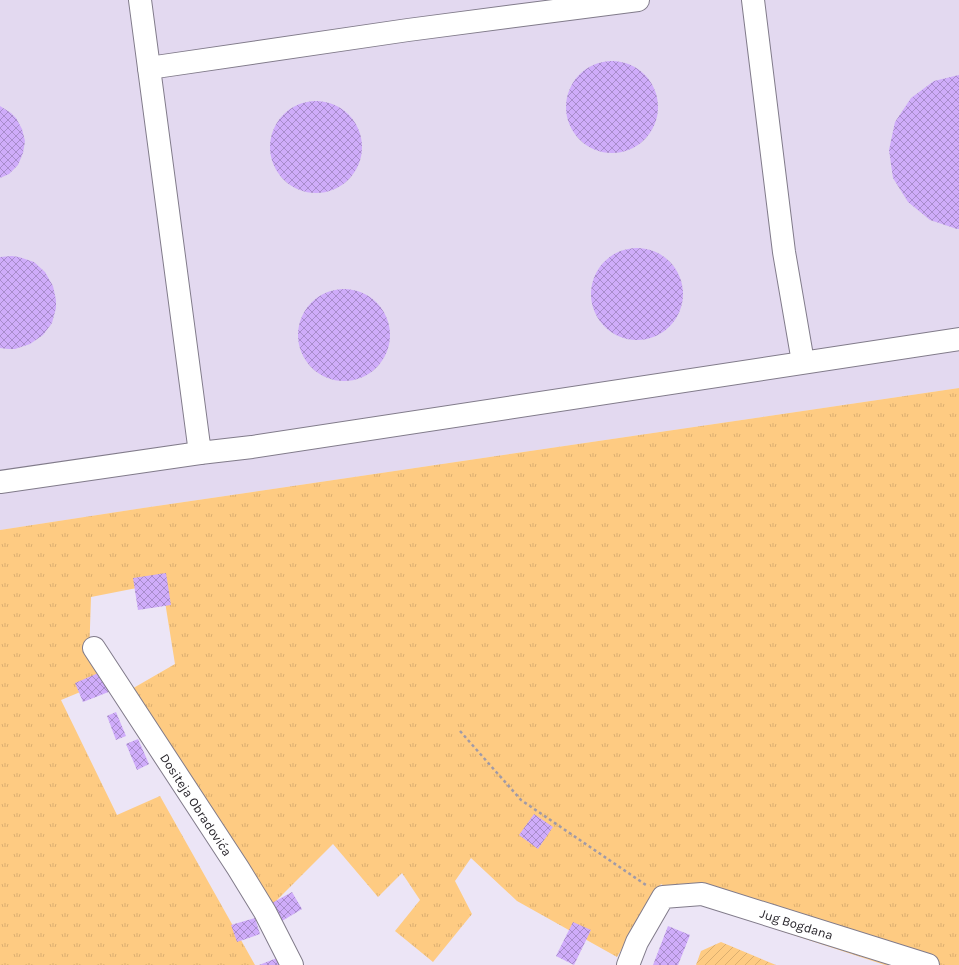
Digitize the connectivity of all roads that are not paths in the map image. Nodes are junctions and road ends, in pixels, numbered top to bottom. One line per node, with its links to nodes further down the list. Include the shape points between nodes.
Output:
1 (140, 0): 4 (street)
2 (638, 0): 4 (street)
3 (753, 0): 6 (street, via 784,252)
4 (149, 68): 7 (street)
5 (959, 339): 6 (street)
6 (803, 362): 7 (street)
7 (200, 453): 8 (street)
8 (0, 482)
9 (94, 648): 10 (street, Dositeja Obradovića, via 238,868 265,912)
10 (292, 965)
11 (628, 965): 12 (street, Jug Bogdana, via 637,942 663,897 702,894)
12 (928, 965)

